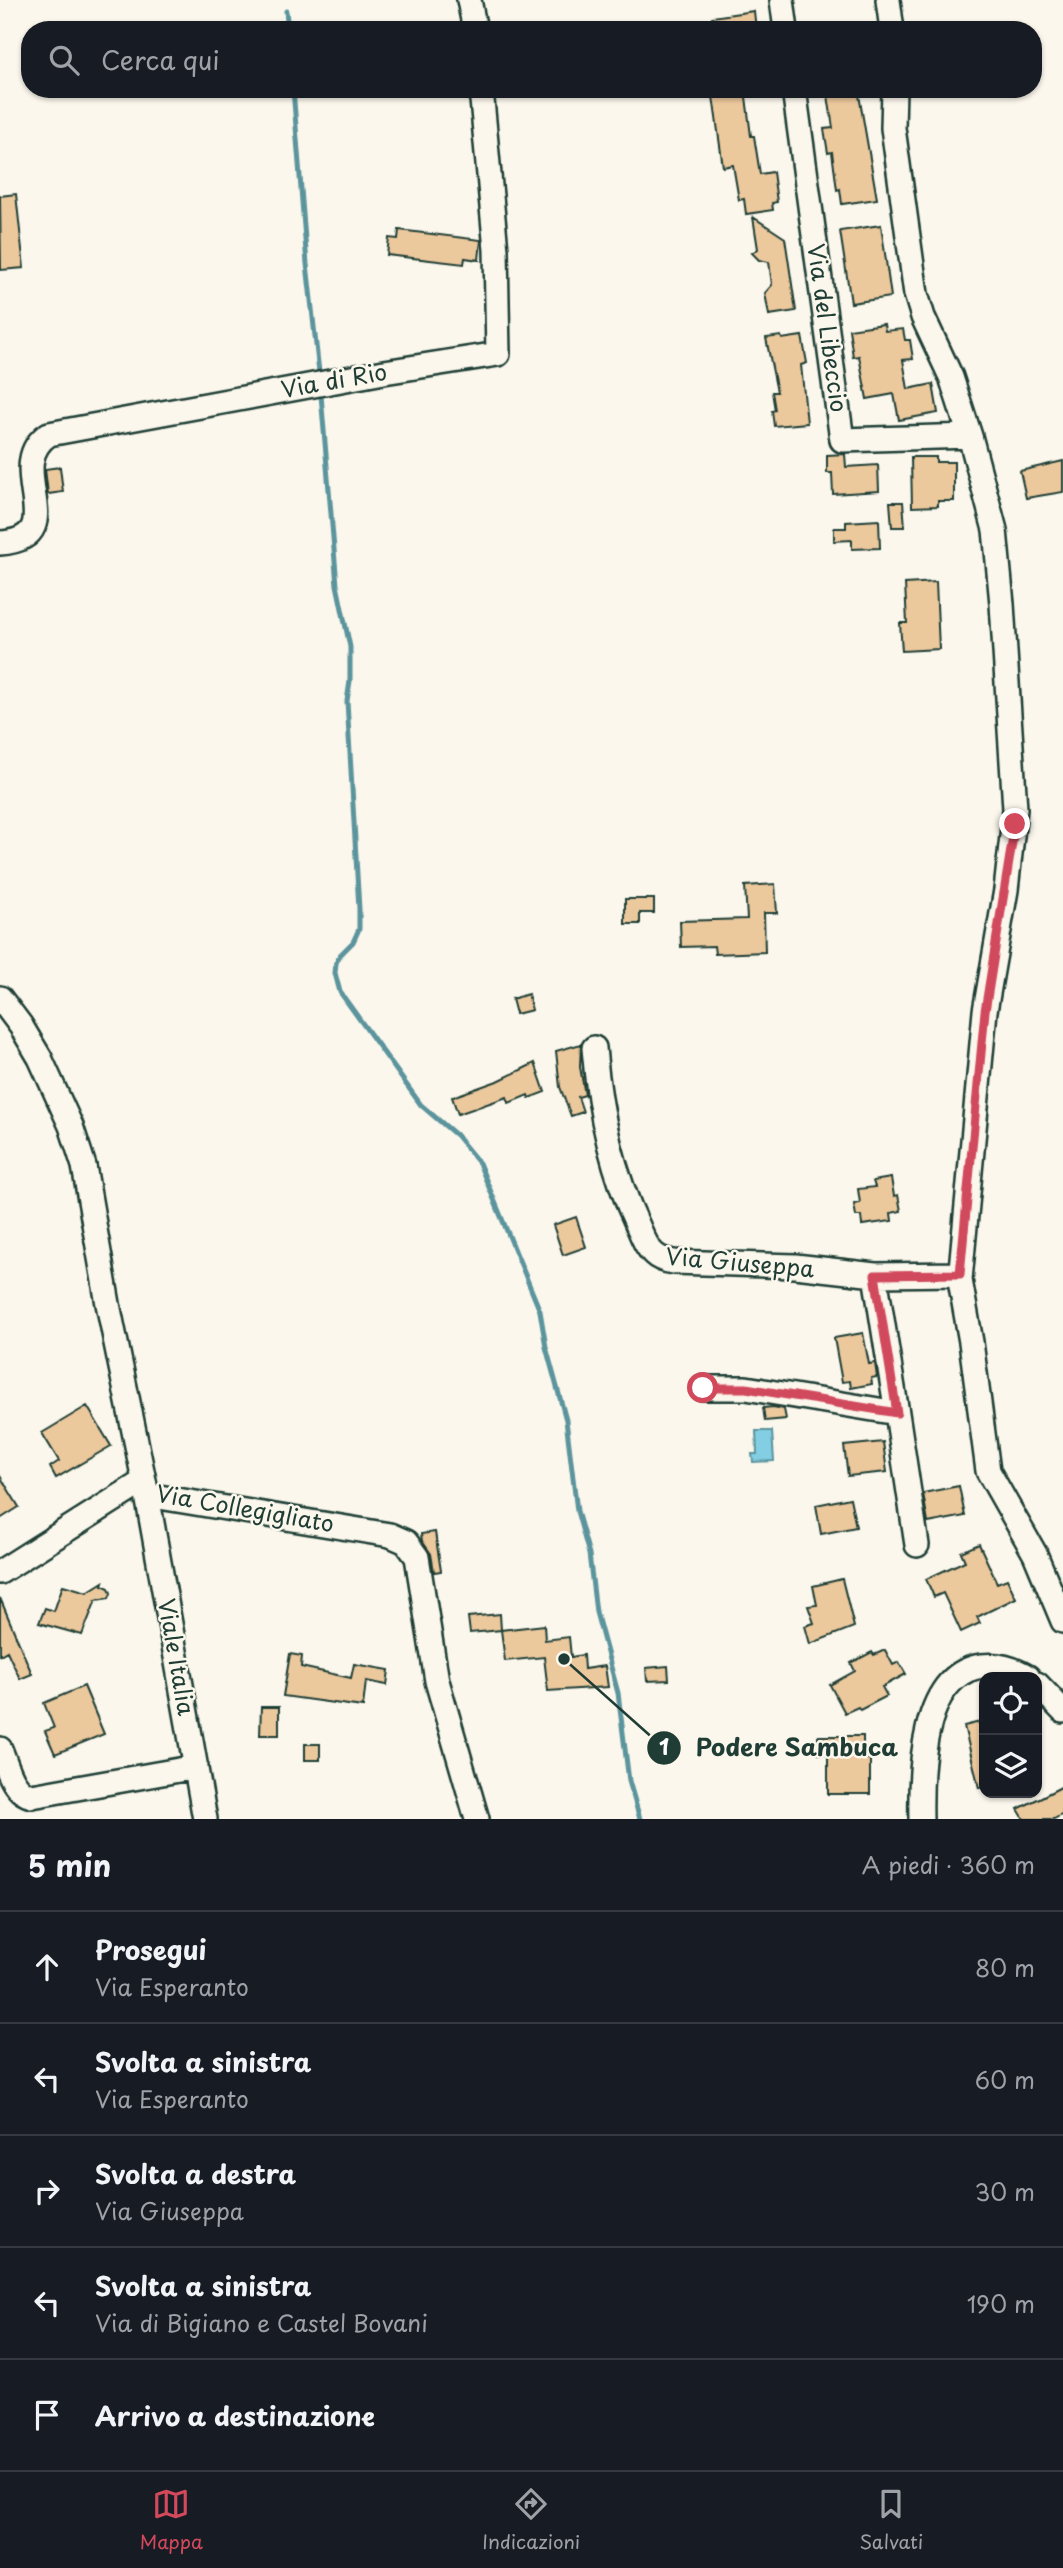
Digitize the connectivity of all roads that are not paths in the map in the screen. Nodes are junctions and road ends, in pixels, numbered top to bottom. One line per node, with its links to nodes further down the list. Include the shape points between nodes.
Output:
1 (469, 0): 4 (street)
2 (782, 0): 5 (street)
3 (888, 0): 6 (street)
4 (473, 21)
5 (785, 21)
6 (891, 21)
7 (482, 98): 11 (street, Via di Rio, via 496,250 498,354 56,431 38,442 32,456 32,530 21,541)
8 (795, 98): 10 (street, Via del Libeccio, via 842,440)
9 (894, 98): 10 (street, via 893,128 916,294)
10 (970, 436): 14 (street, via 998,551 1015,809 985,1011)
11 (0, 543)
12 (0, 998): 18 (street, Via Collegigliato, via 40,1058 78,1144)
13 (594, 1048): 15 (street, Via Giuseppa, via 601,1111 613,1160 634,1219 655,1256 674,1262 795,1266)
14 (960, 1274): 15 (street, Via Giuseppa); 21 (street, via 988,1471 1035,1553)
15 (875, 1275): 17 (street)
16 (703, 1388): 17 (street, via 746,1388)
17 (897, 1413): 19 (street)
18 (146, 1488): 20 (street); 26 (street, Viale Italia); 28 (street, Via Collegigliato, via 390,1535 410,1546 419,1566 437,1681)
19 (916, 1545)
20 (0, 1572)
21 (1063, 1621)
22 (1017, 1672): 29 (street, via 988,1666 967,1670 946,1688 921,1761)
23 (1042, 1689): 24 (street)
24 (1063, 1710)
25 (0, 1749): 26 (street, via 17,1786 33,1796)
26 (196, 1767): 27 (street, Viale Italia)
27 (205, 1819)
28 (477, 1819)
29 (921, 1819)

